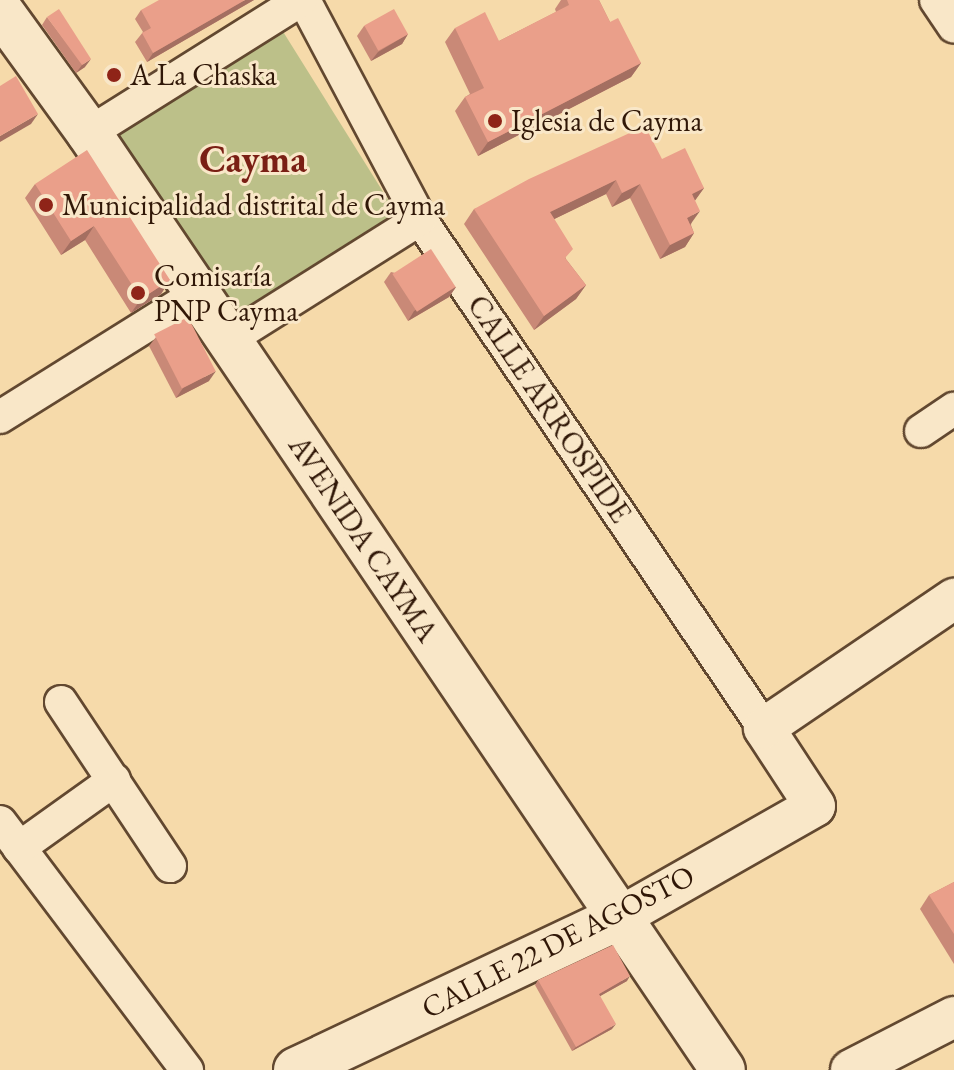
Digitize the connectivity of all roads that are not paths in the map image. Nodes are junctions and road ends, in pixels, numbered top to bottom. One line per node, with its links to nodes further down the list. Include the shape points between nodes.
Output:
1 (302, 0): 5 (street); 6 (street, CALLE ARROSPIDE)
2 (936, 0): 4 (street)
3 (0, 10): 5 (main road, AVENIDA CAYMA)
4 (954, 27)
5 (89, 133): 7 (main road, AVENIDA CAYMA)
6 (420, 219): 8 (street); 14 (street, CALLE ARROSPIDE)
7 (197, 294): 8 (main road, AVENIDA CAYMA); 10 (street)
8 (228, 340): 20 (main road, AVENIDA CAYMA)
9 (954, 409): 11 (street)
10 (0, 417)
11 (921, 431)
12 (954, 599): 14 (street)
13 (61, 702): 15 (street)
14 (764, 728): 16 (street, CALLE ARROSPIDE)
15 (114, 780): 18 (street); 19 (street)
16 (815, 806): 20 (street, CALLE 22 DE AGOSTO)
17 (0, 822): 18 (street)
18 (19, 848): 22 (street)
19 (170, 866)
20 (620, 917): 23 (main road, CALLE 22 DE AGOSTO); 24 (main road, AVENIDA CAYMA)
21 (954, 1017): 25 (street)
22 (187, 1070)
23 (296, 1070)
24 (723, 1070)
25 (851, 1070)

